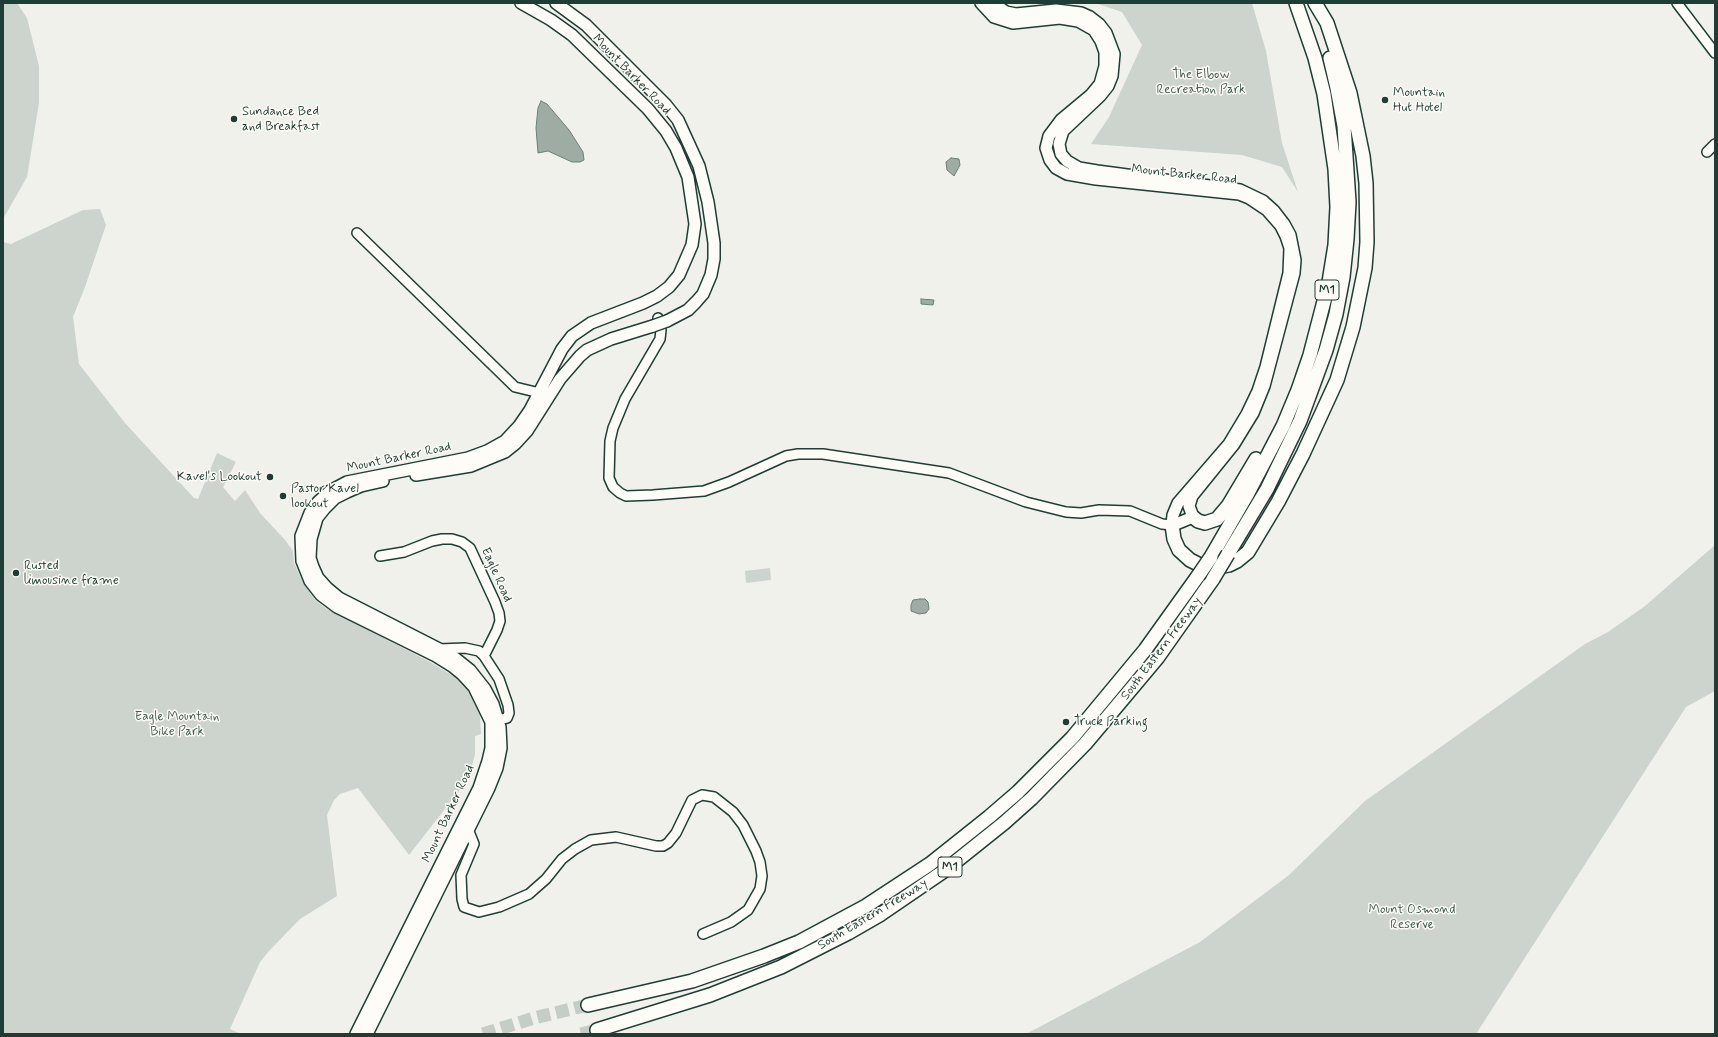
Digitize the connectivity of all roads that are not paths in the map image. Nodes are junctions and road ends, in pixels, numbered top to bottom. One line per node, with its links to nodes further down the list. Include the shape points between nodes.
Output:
1 (521, 3): 15 (main road, Mount Barker Road, via 572,35 648,109 666,131 688,177 695,224 687,260 669,287 644,303 591,323 572,336 562,349)
2 (556, 3): 14 (main road, Mount Barker Road, via 586,25 666,105 678,120 699,166 713,236 714,259 711,274 703,294 688,310)
3 (982, 3): 17 (main road, Mount Barker Road, via 994,17 1013,24 1060,18 1078,21 1094,30 1101,42 1105,52 1105,66 1100,84 1061,120 1049,136 1046,148 1056,168 1067,174 1096,179 1239,194 1267,210 1286,236 1290,248 1290,273 1258,391 1230,444 1180,500)
4 (993, 3): 16 (main road, Mount Barker Road, via 1006,12 1016,14 1056,10 1081,13 1099,24 1106,33 1114,54 1112,76 1100,96 1063,132 1059,144 1061,154 1067,161 1079,168 1240,190 1263,201 1274,210 1290,235 1295,260 1294,273 1268,376 1240,435 1192,496 1189,506)
5 (1296, 3): 13 (highway, South Eastern Freeway / M1, via 1324,94 1335,169)
6 (1311, 3): 25 (highway, South Eastern Freeway / M1, bridge, via 1328,51 1344,126 1349,202 1343,277 1326,350 1300,421 1267,489 1213,579 1158,657 1085,744 1032,798 944,871 881,914 781,967 710,996)
7 (1315, 3): 17 (highway, via 1327,23 1350,93 1363,156 1367,242 1353,327 1337,380 1303,454 1248,552 1228,565 1213,568 1202,566 1179,550)
8 (1677, 3): 9 (street)
9 (1715, 53)
10 (1715, 144): 11 (street)
11 (1707, 152)
12 (357, 233): 15 (street, via 515,387)
13 (1335, 245): 16 (highway, via 1296,376 1267,440 1221,515 1208,523 1200,522); 24 (highway, South Eastern Freeway / M1, bridge, via 1320,319 1298,390 1262,466 1198,576 1145,650 1072,738 990,818 899,886 846,917 799,942 692,981)
14 (659, 322): 15 (main road, Mount Barker Road, via 587,350); 17 (street, via 660,339 625,398 610,441 609,478 613,487 626,496 704,491 786,456 823,454 949,473 1026,502 1066,512 1130,512)
15 (544, 394): 19 (main road, Mount Barker Road, via 527,431 505,452 471,466 361,486 336,498 317,518 311,539 310,558 318,578 327,588 352,606); 21 (main road, Mount Barker Road, via 505,441 487,451 468,458 360,478 330,491 310,513 301,536 302,561 310,581 321,595 337,607 452,666 474,687)
16 (1193, 517): 17 (main road)
17 (1169, 525)
18 (380, 556): 20 (street, Eagle Road, via 404,552 442,539 462,542 470,548 495,602 500,621)
19 (439, 649): 20 (street, via 465,648 479,651); 21 (main road, Mount Barker Road, via 463,664 478,678 493,704)
20 (484, 656): 21 (street, via 499,680 508,705 507,718)
21 (495, 721): 22 (main road, Mount Barker Road, via 488,761)
22 (464, 829): 23 (street, via 474,844 461,875 462,899 464,907 479,912 530,894 565,857 591,840 616,837 656,846 668,844 692,800 702,795 714,797 733,812 743,825 756,851 762,876 760,889 748,910 731,922); 26 (main road, Mount Barker Road); 27 (main road, Mount Barker Road)
23 (703, 934)
24 (588, 1005)
25 (597, 1030)
26 (356, 1034)
27 (367, 1034)

